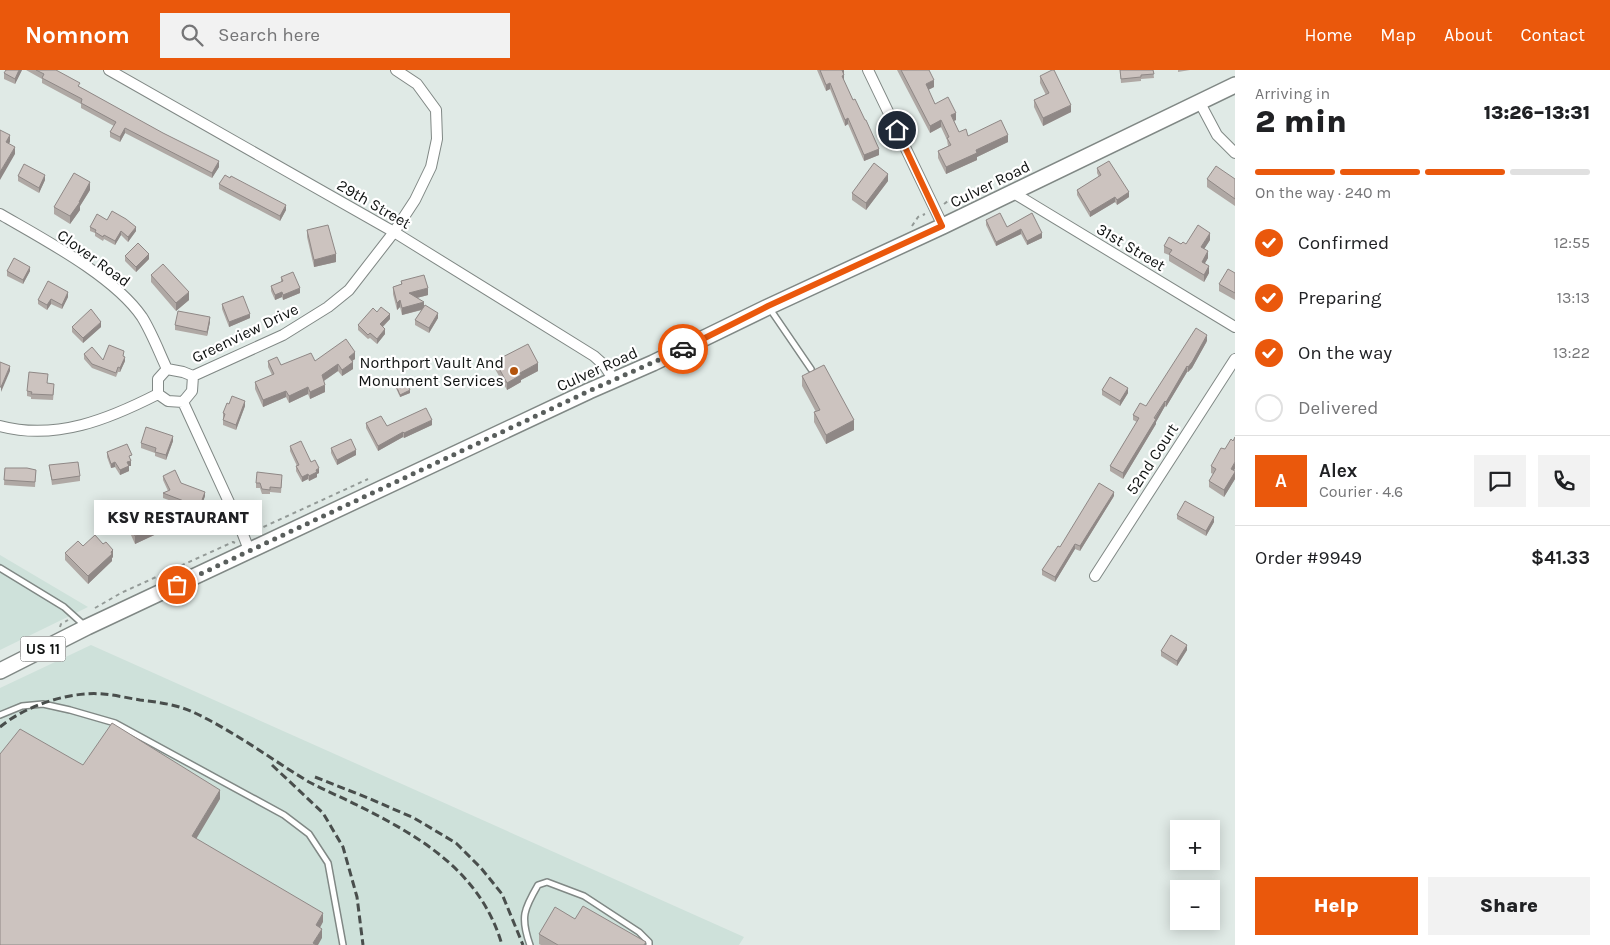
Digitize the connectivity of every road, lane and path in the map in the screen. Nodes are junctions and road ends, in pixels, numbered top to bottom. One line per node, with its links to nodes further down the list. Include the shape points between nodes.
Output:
1 (109, 70): 10 (street, 29th Street)
2 (396, 70): 10 (street, Greenview Drive, via 416,84 436,110 437,139 432,167)
3 (868, 70): 9 (street)
4 (1235, 86): 5 (main road, Culver Road / US 11)
5 (1200, 103): 6 (street, via 1218,135); 7 (main road, Culver Road / US 11)
6 (1235, 153)
7 (1012, 192): 9 (main road, Culver Road / US 11); 12 (street, 31st Street)
8 (0, 214): 14 (street, Clover Road, via 108,282 142,318)
9 (942, 226): 11 (main road, Culver Road / US 11)
10 (394, 232): 16 (street, Greenview Drive, via 349,290 328,307 284,335); 17 (street, 29th Street, via 594,356)
11 (768, 306): 15 (lane); 17 (main road, Culver Road / US 11)
12 (1235, 327)
13 (1235, 359): 23 (street, 52nd Court)
14 (167, 369): 16 (street); 18 (street, via 158,380)
15 (811, 369)
16 (193, 376): 19 (street, via 192,391)
17 (614, 380): 21 (main road, Culver Road / US 11)
18 (158, 394): 19 (street, via 168,401); 20 (street, via 101,420 67,429 28,431)
19 (183, 402): 21 (street)
20 (0, 426)
21 (249, 550): 24 (main road, Culver Road / US 11)
22 (0, 568): 24 (lane, via 64,607)
23 (1095, 576)
24 (87, 627): 25 (main road, Culver Road / US 11)
25 (0, 671)
26 (0, 716): 27 (lane, via 22,706 43,704 115,723 284,815 309,834 328,863)
27 (343, 945)
28 (530, 945): 29 (lane, via 523,921 526,907 538,885 547,882 584,896 639,932)
29 (649, 945)

